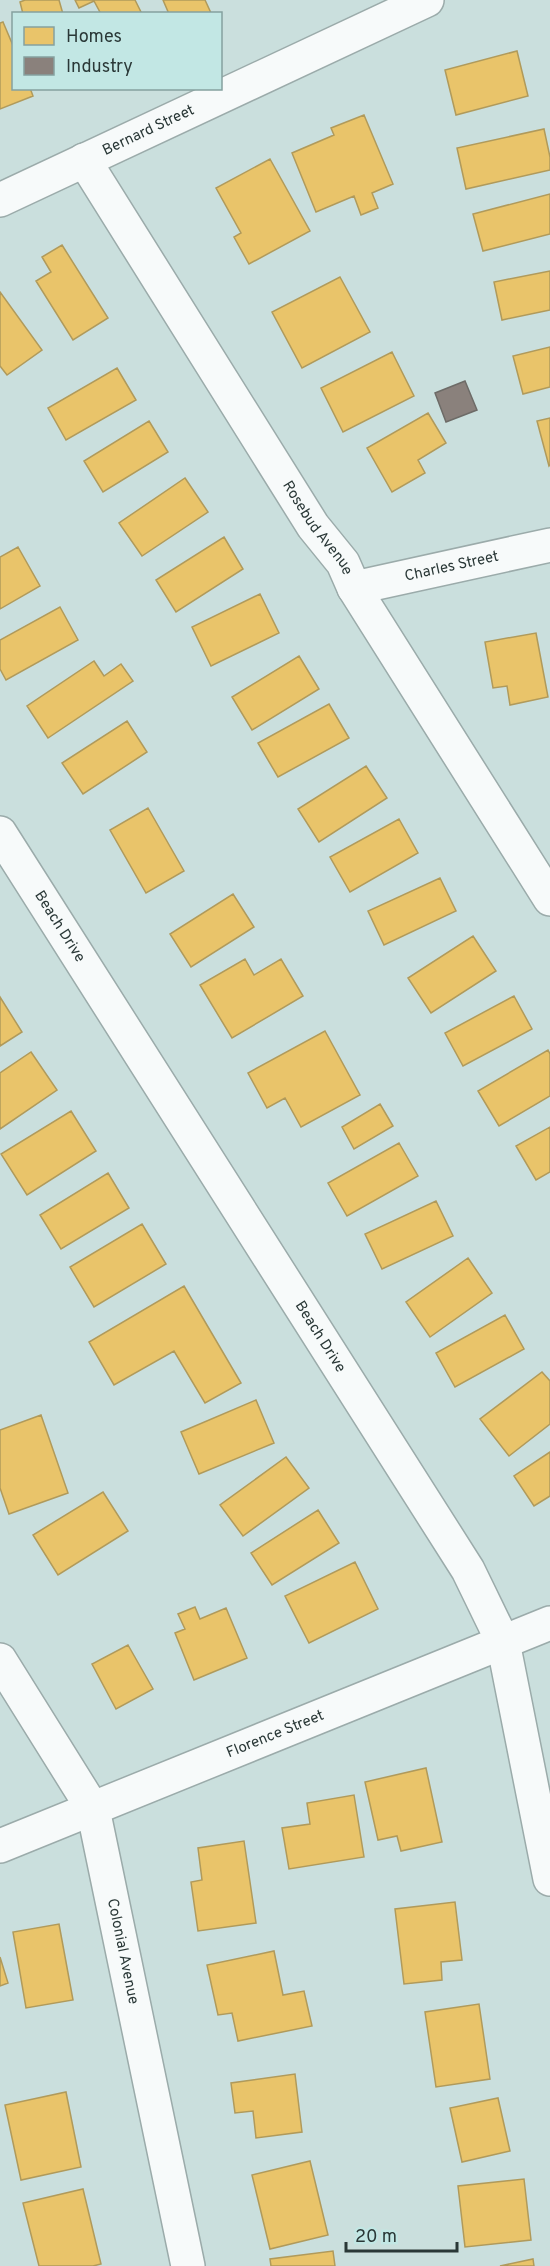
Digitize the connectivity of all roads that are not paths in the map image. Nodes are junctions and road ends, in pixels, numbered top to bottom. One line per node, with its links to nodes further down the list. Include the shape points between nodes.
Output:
1 (427, 0): 2 (street, Bernard Street)
2 (84, 160): 3 (street, Bernard Street); 5 (street, Rosebud Avenue, via 313,526 343,563)
3 (0, 200)
4 (550, 545): 5 (street, Charles Street)
5 (354, 588): 7 (street, Rosebud Avenue)
6 (0, 833): 9 (street, Beach Drive, via 468,1570)
7 (550, 899)
8 (550, 1623): 9 (street, Florence Street)
9 (503, 1642): 11 (street, Florence Street); 13 (street, Beach Drive)
10 (0, 1660): 11 (street, Colonial Avenue)
11 (93, 1809): 12 (street, Florence Street); 14 (street, Colonial Avenue)
12 (0, 1846)
13 (550, 1879)
14 (188, 2266)

